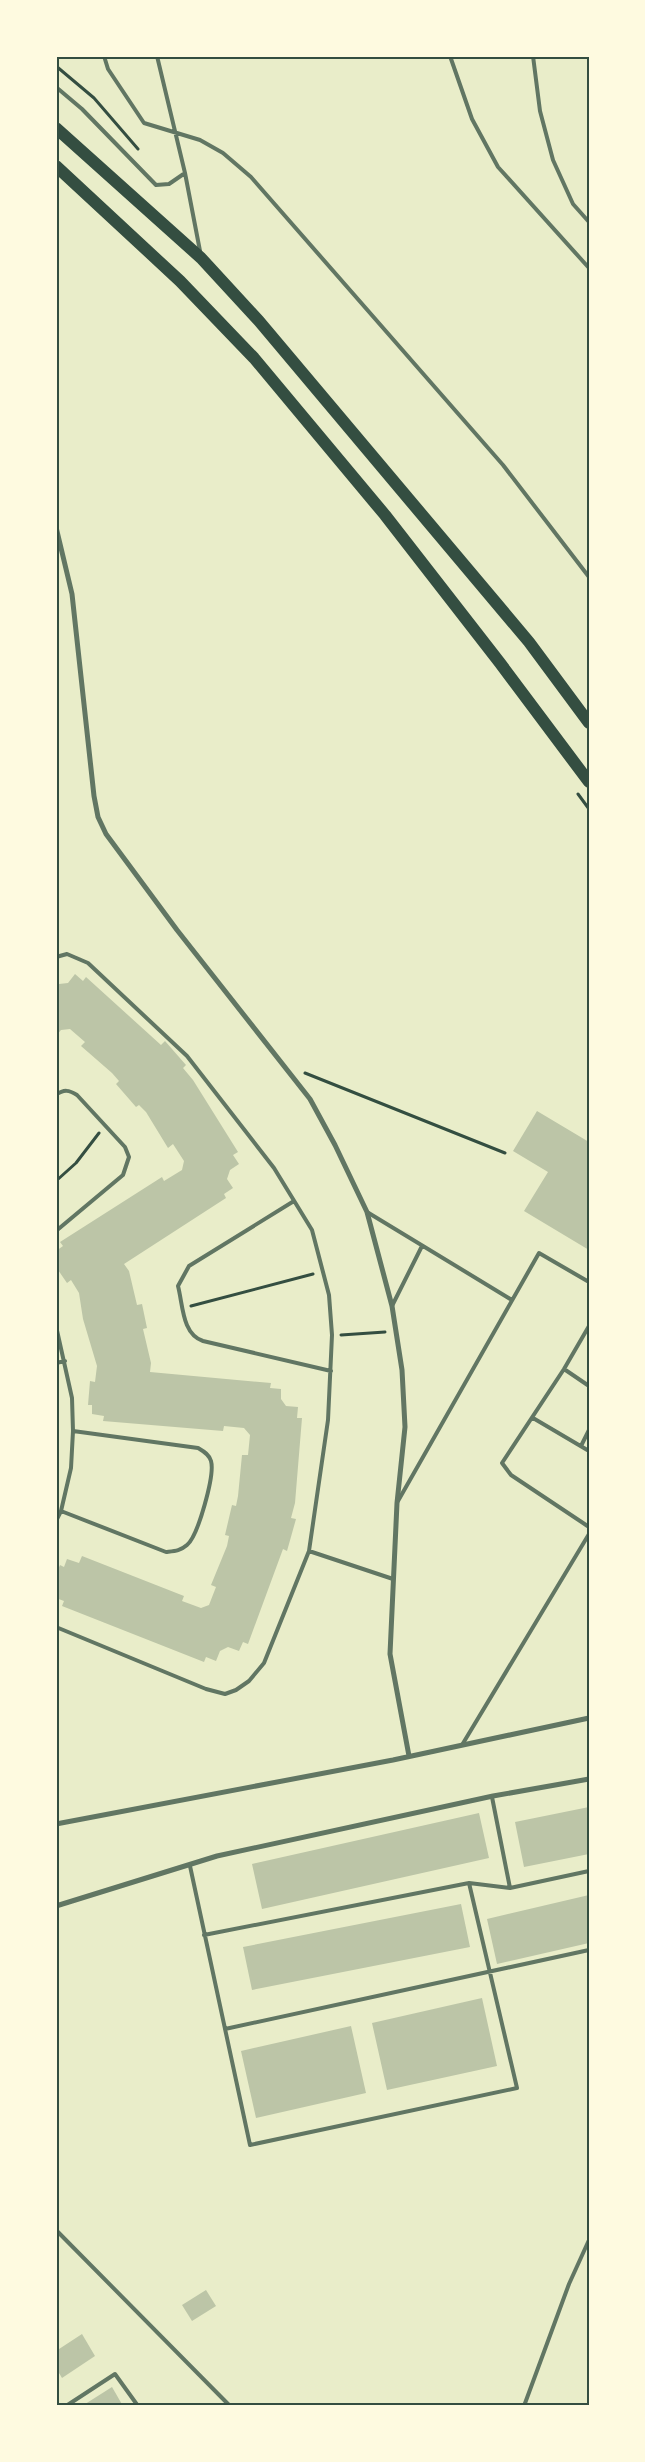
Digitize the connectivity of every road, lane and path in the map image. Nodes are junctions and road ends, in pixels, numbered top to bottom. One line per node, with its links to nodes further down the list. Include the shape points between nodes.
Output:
1 (104, 56): 8 (lane, via 108,69 144,123)
2 (157, 56): 8 (lane)
3 (450, 56): 14 (lane, via 472,119 498,167)
4 (533, 56): 12 (lane, via 540,111 553,160 573,204)
5 (56, 66): 9 (path, via 94,98)
6 (56, 87): 11 (lane, via 156,185 169,184)
7 (56, 128): 13 (main road)
8 (176, 131): 11 (lane); 16 (lane, via 223,153 263,190 503,465)
9 (144, 156)
10 (56, 166): 18 (main road, via 180,281 254,358 385,515)
11 (185, 173): 13 (lane)
12 (589, 222)
13 (201, 258): 17 (main road, via 415,504 528,642)
14 (589, 268)
15 (56, 527): 22 (street, via 72,594 98,817 106,834 171,922)
16 (589, 577)
17 (589, 723)
18 (589, 782)
19 (577, 793): 20 (path)
20 (589, 809)
21 (56, 957): 27 (lane, via 67,954 88,963 187,1056 274,1168)
22 (284, 1065): 25 (path); 28 (street, via 310,1098)
23 (56, 1094): 24 (lane, via 70,1091 77,1095)
24 (108, 1128): 26 (path, via 97,1134 76,1163); 29 (lane, via 125,1147 129,1157 123,1175)
25 (504, 1153)
26 (56, 1181)
27 (294, 1201): 31 (lane, via 312,1230); 35 (lane, via 189,1266 178,1286)
28 (367, 1212): 30 (lane); 34 (street)
29 (56, 1231)
30 (422, 1246): 33 (lane); 34 (lane)
31 (323, 1272): 35 (path); 39 (lane, via 329,1295)
32 (589, 1282): 33 (lane, via 539,1253)
33 (512, 1300): 50 (lane)
34 (392, 1306): 38 (street)
35 (184, 1308): 43 (lane, via 188,1330 194,1338)
36 (56, 1326): 40 (lane)
37 (589, 1326): 42 (lane)
38 (395, 1331): 39 (path); 50 (street, via 402,1370 405,1427)
39 (332, 1335): 43 (lane)
40 (65, 1361): 41 (lane); 47 (lane, via 72,1398)
41 (56, 1363)
42 (564, 1369): 44 (lane); 45 (lane)
43 (331, 1371): 55 (lane, via 328,1420)
44 (589, 1386)
45 (532, 1418): 48 (lane); 53 (lane, via 502,1463 511,1475)
46 (589, 1430): 48 (lane)
47 (73, 1431): 51 (lane, via 71,1468); 51 (lane, via 198,1448 211,1461 212,1474 196,1531 189,1544 179,1551 166,1552)
48 (581, 1446): 49 (lane)
49 (589, 1451)
50 (398, 1503): 56 (street)
51 (61, 1511): 52 (lane)
52 (56, 1521)
53 (589, 1527)
54 (589, 1534): 59 (lane)
55 (309, 1550): 56 (lane); 57 (lane, via 264,1663 249,1681 225,1694 206,1690)
56 (393, 1579): 60 (street, via 390,1654)
57 (56, 1627)
58 (589, 1718): 59 (street)
59 (462, 1745): 60 (street)
60 (409, 1756): 63 (street)
61 (589, 1779): 62 (street)
62 (492, 1797): 64 (street, via 216,1856); 67 (lane)
63 (56, 1824)
64 (190, 1866): 68 (street); 69 (lane)
65 (589, 1871): 67 (lane)
66 (469, 1883): 67 (lane); 69 (lane); 71 (lane)
67 (510, 1888)
68 (56, 1906)
69 (204, 1935): 72 (lane)
70 (589, 1950): 71 (lane)
71 (489, 1972): 72 (lane); 72 (lane, via 517,2088 508,2090 250,2145)
72 (225, 2029)
73 (56, 2230): 77 (lane)
74 (589, 2240): 78 (lane, via 569,2284)
75 (66, 2406): 76 (lane, via 115,2374)
76 (138, 2406)
77 (230, 2406)
78 (524, 2406)

